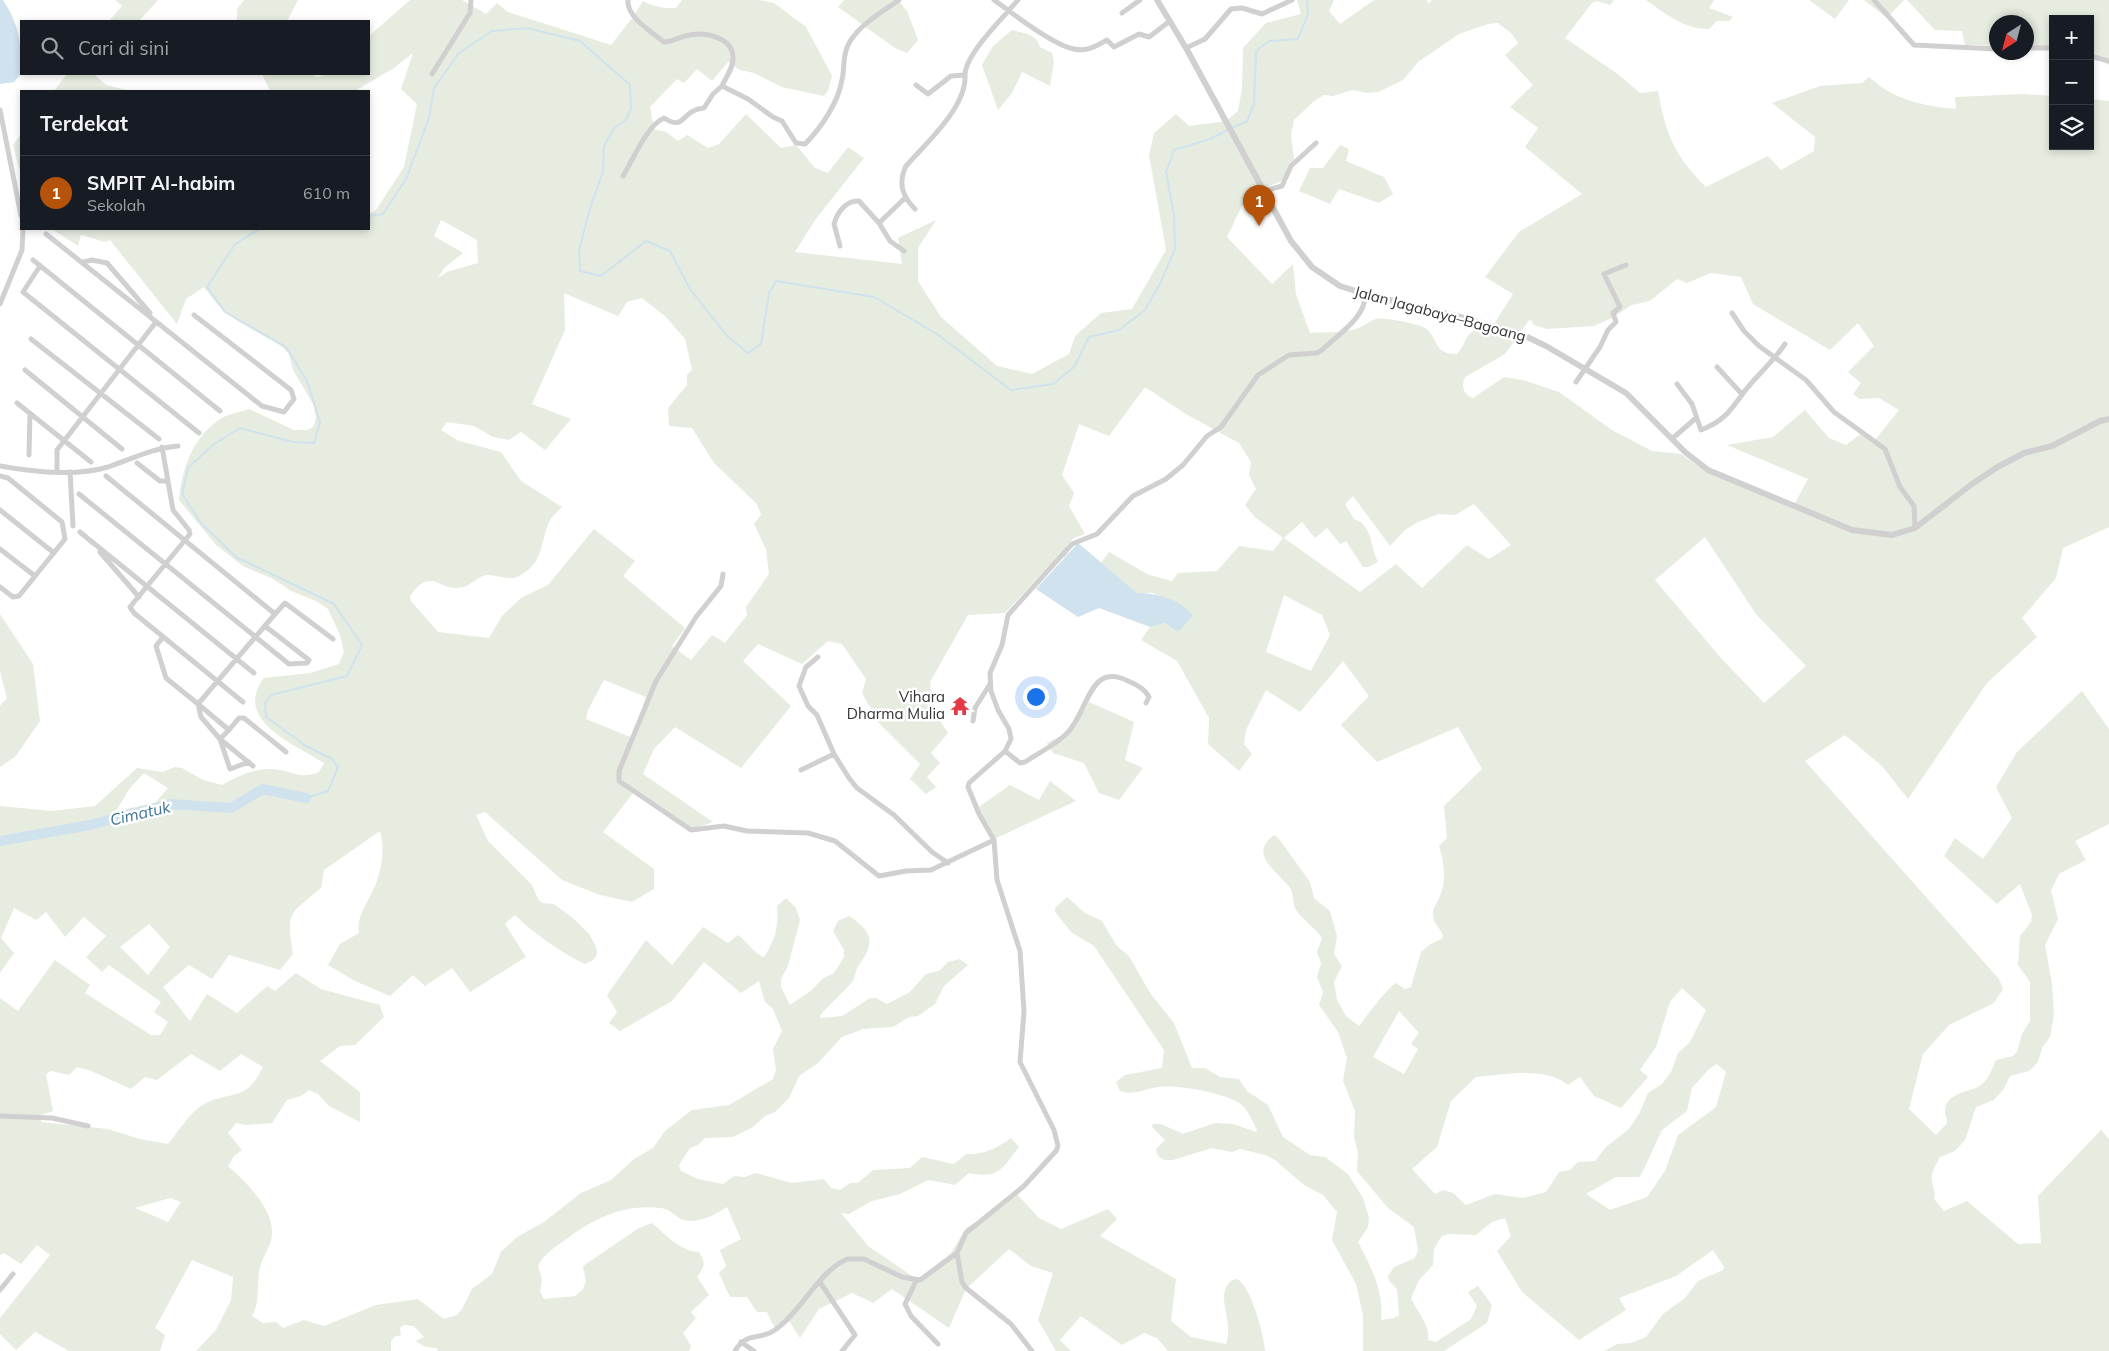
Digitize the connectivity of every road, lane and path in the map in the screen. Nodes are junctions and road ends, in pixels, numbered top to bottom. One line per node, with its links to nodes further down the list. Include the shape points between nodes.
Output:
1 (471, 0): 19 (street, via 470,14)
2 (628, 0): 21 (street, via 634,17 664,42 697,34 713,35 727,44 733,56)
3 (899, 0): 21 (street, via 861,28 849,42 837,98 806,144 796,143 782,121)
4 (994, 0): 10 (street)
5 (1018, 0): 10 (street)
6 (1140, 0): 11 (street)
7 (1157, 0): 12 (street)
8 (1292, 0): 13 (street, via 1262,14 1242,8 1231,9 1205,39)
9 (1874, 0): 16 (street, via 1914,45)
10 (1009, 11): 12 (street, via 1052,39 1078,50 1090,49 1107,40 1114,47 1139,34 1149,37); 20 (street, via 976,51 966,66)
11 (1122, 13)
12 (1170, 21): 13 (street)
13 (1186, 48): 26 (street, Jalan Jagabaya–Bagoang)
14 (2034, 48): 15 (street)
15 (2049, 48)
16 (1989, 49)
17 (2094, 57): 18 (street)
18 (2109, 61)
19 (432, 74)
20 (965, 75): 22 (street, via 951,76 928,94); 27 (street, via 954,112 906,166 901,185)
21 (722, 86): 25 (street, via 704,108 694,109 678,124 664,118 660,120 648,132)
22 (916, 86)
23 (0, 110): 29 (street)
24 (1316, 143): 26 (street, via 1291,166 1282,186)
25 (623, 176)
26 (1264, 191): 39 (street, Jalan Jagabaya–Bagoang, via 1304,259 1340,286)
27 (905, 198): 28 (street); 30 (street)
28 (915, 209)
29 (20, 211)
30 (879, 223): 33 (street, via 859,201 844,206 834,224); 34 (street, via 890,241)
31 (24, 230): 40 (street, via 22,250)
32 (46, 234): 36 (street)
33 (840, 246)
34 (904, 251)
35 (33, 260): 37 (street)
36 (83, 262): 43 (street); 43 (street, via 107,263)
37 (40, 266): 46 (street); 50 (street, via 23,292)
38 (1626, 266): 49 (street, via 1604,274 1620,307 1613,312 1616,322)
39 (1365, 294): 49 (street, Jalan Jagabaya–Bagoang, via 1523,335); 102 (street, via 1366,304 1361,313 1322,350 1289,355 1258,375 1221,427 1207,436 1174,473 1133,496 1097,534 1072,544 1005,619 1002,645 990,669)
40 (0, 304)
41 (1732, 314): 47 (street, via 1751,338)
42 (194, 315): 43 (street, via 291,390 294,399 284,412 262,406)
43 (156, 322): 46 (street)
44 (31, 339): 54 (street)
45 (1784, 344): 47 (street)
46 (138, 345): 50 (street); 57 (street)
47 (1776, 358): 55 (street); 81 (street, via 1806,380 1834,412 1885,450 1900,487 1914,506)
48 (1717, 367): 55 (street)
49 (1585, 368): 52 (street); 63 (street, Jalan Jagabaya–Bagoang, via 1626,393)
50 (119, 369): 54 (street); 62 (street)
51 (25, 370): 59 (street)
52 (1576, 382)
53 (1677, 384): 60 (street, via 1692,404)
54 (101, 393): 59 (street); 64 (street)
55 (1744, 393): 60 (street, via 1717,424 1702,430)
56 (17, 403): 58 (street)
57 (220, 411)
58 (30, 413): 65 (street); 69 (street)
59 (82, 416): 65 (street); 68 (street)
60 (1696, 418): 63 (street)
61 (2109, 419): 81 (street, Jalan Jagabaya–Bagoang, via 2052,446 2024,453 1996,468)
62 (199, 433)
63 (1673, 438): 81 (street, Jalan Jagabaya–Bagoang, via 1708,470 1836,525 1892,535)
64 (159, 439)
65 (64, 440): 70 (street); 73 (street, via 57,450)
66 (178, 446): 67 (street)
67 (162, 447): 74 (street, via 106,467); 77 (street)
68 (122, 449)
69 (29, 455)
70 (91, 462)
71 (137, 463): 77 (street, via 160,482)
72 (0, 466): 73 (street)
73 (56, 472): 74 (street)
74 (70, 472): 80 (street)
75 (0, 476): 86 (street, via 8,478 62,522 65,539)
76 (106, 476): 84 (street)
77 (167, 480): 84 (street, via 174,510 189,530)
78 (79, 494): 87 (street)
79 (0, 510): 86 (street)
80 (73, 526)
81 (1915, 528)
82 (80, 532): 83 (street)
83 (91, 541): 91 (street); 92 (street)
84 (186, 541): 87 (street); 93 (street)
85 (0, 548): 89 (street)
86 (54, 553): 89 (street)
87 (166, 564): 91 (street); 95 (street)
88 (723, 574): 114 (street, via 721,586 696,617 656,681 619,771 619,781 691,830 724,826 747,831 808,833 836,841 879,876 931,870)
89 (35, 576): 90 (street, via 16,598)
90 (0, 587)
91 (147, 587): 92 (street); 99 (street)
92 (139, 597): 96 (street, via 130,607 134,614)
93 (275, 614): 94 (street); 97 (street, via 285,603)
94 (265, 626): 95 (street); 95 (street, via 309,660 289,664)
95 (256, 636): 99 (street)
96 (163, 637): 101 (street); 105 (street, via 156,646 166,678)
97 (333, 639)
98 (818, 657): 111 (street, via 806,667 799,686 808,706 817,714)
99 (236, 659): 100 (street); 101 (street)
100 (254, 673)
101 (217, 681): 103 (street); 105 (street)
102 (990, 684): 106 (street, via 975,708); 109 (street, via 1010,734)
103 (243, 702)
104 (1146, 703): 109 (street, via 1149,697 1146,691 1118,676 1106,676 1096,682 1081,716 1067,734 1025,762 1020,763)
105 (198, 704): 107 (street); 108 (street, via 201,717)
106 (973, 721)
107 (229, 730): 108 (street); 110 (street, via 239,718 244,718)
108 (220, 739): 108 (street, via 230,769 251,764)
109 (1005, 751): 113 (street, via 968,787)
110 (286, 752)
111 (834, 754): 112 (street); 114 (street, via 857,788 894,815 925,846)
112 (801, 770)
113 (994, 840): 114 (street); 117 (street, via 997,880 1020,951 1024,1011 1020,1062 1054,1130 1058,1146 1051,1159 1024,1186 966,1233)
114 (948, 863)
115 (0, 1116): 116 (street, via 52,1118)
116 (88, 1126)
117 (958, 1254): 119 (street); 127 (street, via 962,1282 966,1288 1011,1324)
118 (13, 1274): 121 (street)
119 (916, 1281): 120 (street, via 856,1257 842,1261); 123 (street, via 905,1304 911,1316)
120 (820, 1282): 122 (street, via 776,1330); 126 (street, via 855,1335)
121 (0, 1290)
122 (741, 1342): 124 (street); 125 (street)
123 (938, 1344)
124 (735, 1351)
125 (754, 1351)
126 (842, 1351)
127 (1032, 1351)

